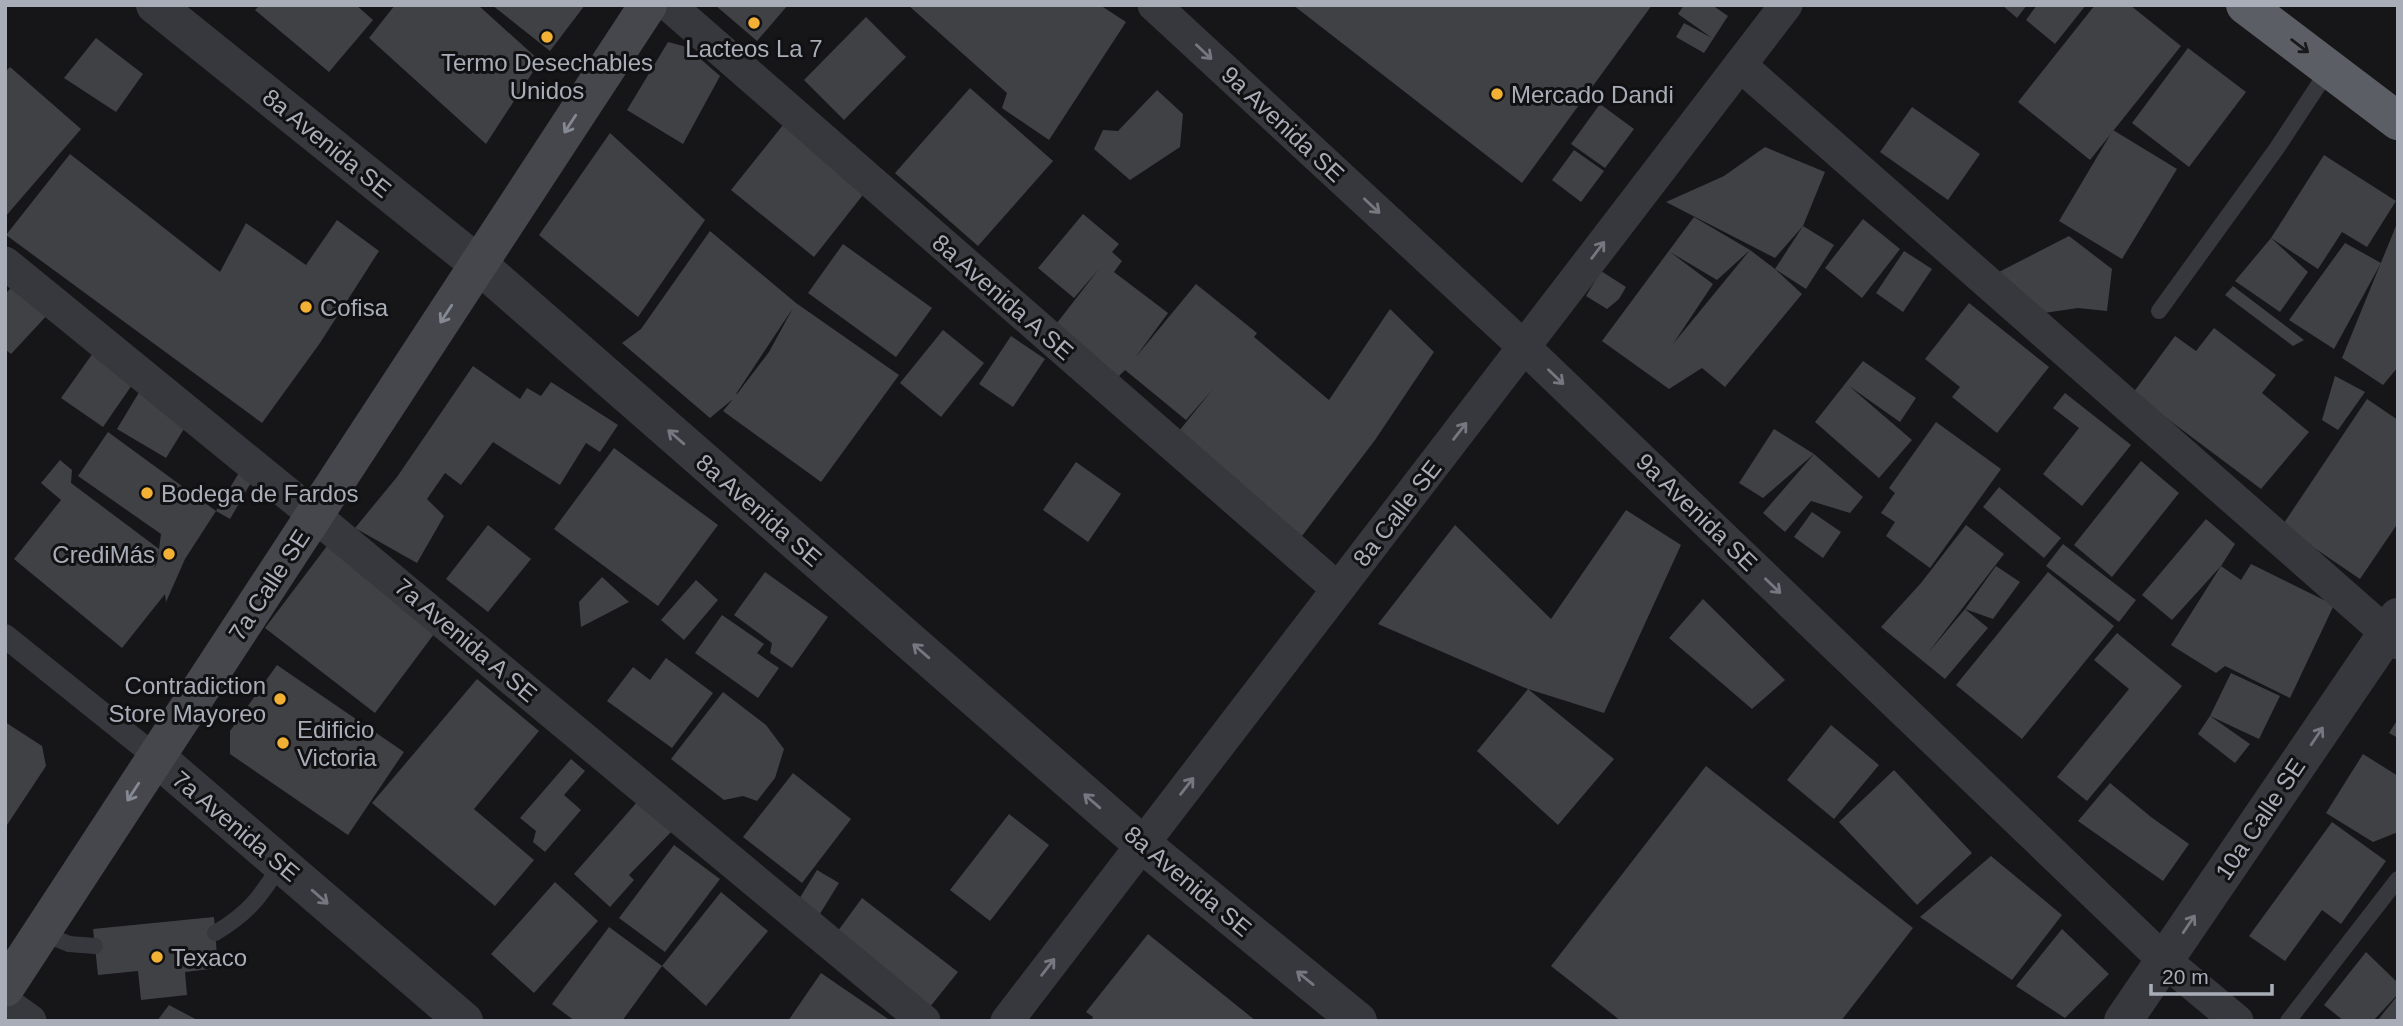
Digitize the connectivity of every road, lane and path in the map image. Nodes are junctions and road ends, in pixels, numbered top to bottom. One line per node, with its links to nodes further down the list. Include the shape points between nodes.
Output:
1 (155, 5): 11 (street, 8a Avenida SE)
2 (648, 5): 11 (main road, 7a Calle SE, one-way to 11)
3 (668, 5): 15 (street, 8a Avenida A SE)
4 (1154, 5): 13 (street, 9a Avenida SE, one-way to 13)
5 (1786, 5): 7 (street, 8a Calle SE)
6 (2245, 5): 8 (highway, one-way to 8)
7 (1740, 65): 13 (street, 8a Calle SE, one-way to 7); 16 (street)
8 (2329, 69): 9 (highway); 12 (lane)
9 (2398, 121)
10 (5, 263): 14 (street, 7a Avenida A SE)
11 (478, 264): 14 (main road, 7a Calle SE, one-way to 14); 19 (street, 8a Avenida SE, one-way to 11)
12 (2159, 311)
13 (1524, 347): 15 (street, 8a Calle SE, one-way to 13); 25 (street, 9a Avenida SE, one-way to 25)
14 (314, 515): 18 (main road, 7a Calle SE); 30 (street, 7a Avenida A SE)
15 (1338, 589): 19 (street, 8a Calle SE, one-way to 15)
16 (2394, 631): 25 (street, 10a Calle SE, one-way to 16)
17 (5, 636): 18 (street, 7a Avenida SE)
18 (156, 757): 20 (street, 7a Avenida SE); 22 (main road, 7a Calle SE, one-way to 22)
19 (1142, 845): 31 (street, 8a Calle SE, one-way to 19); 32 (street, 8a Avenida SE, one-way to 19)
20 (281, 863): 23 (lane, via 259,899); 29 (street, 7a Avenida SE, one-way to 29)
21 (2398, 878): 35 (lane)
22 (42, 933): 24 (lane, via 69,944); 26 (main road, 7a Calle SE)
23 (215, 933)
24 (95, 946)
25 (2164, 960): 33 (street, 10a Calle SE); 34 (street, 9a Avenida SE)
26 (5, 988)
27 (5, 1003): 28 (street)
28 (30, 1021)
29 (464, 1021)
30 (924, 1021)
31 (1007, 1021)
32 (1358, 1021)
33 (2123, 1021)
34 (2237, 1021)
35 (2288, 1021)

